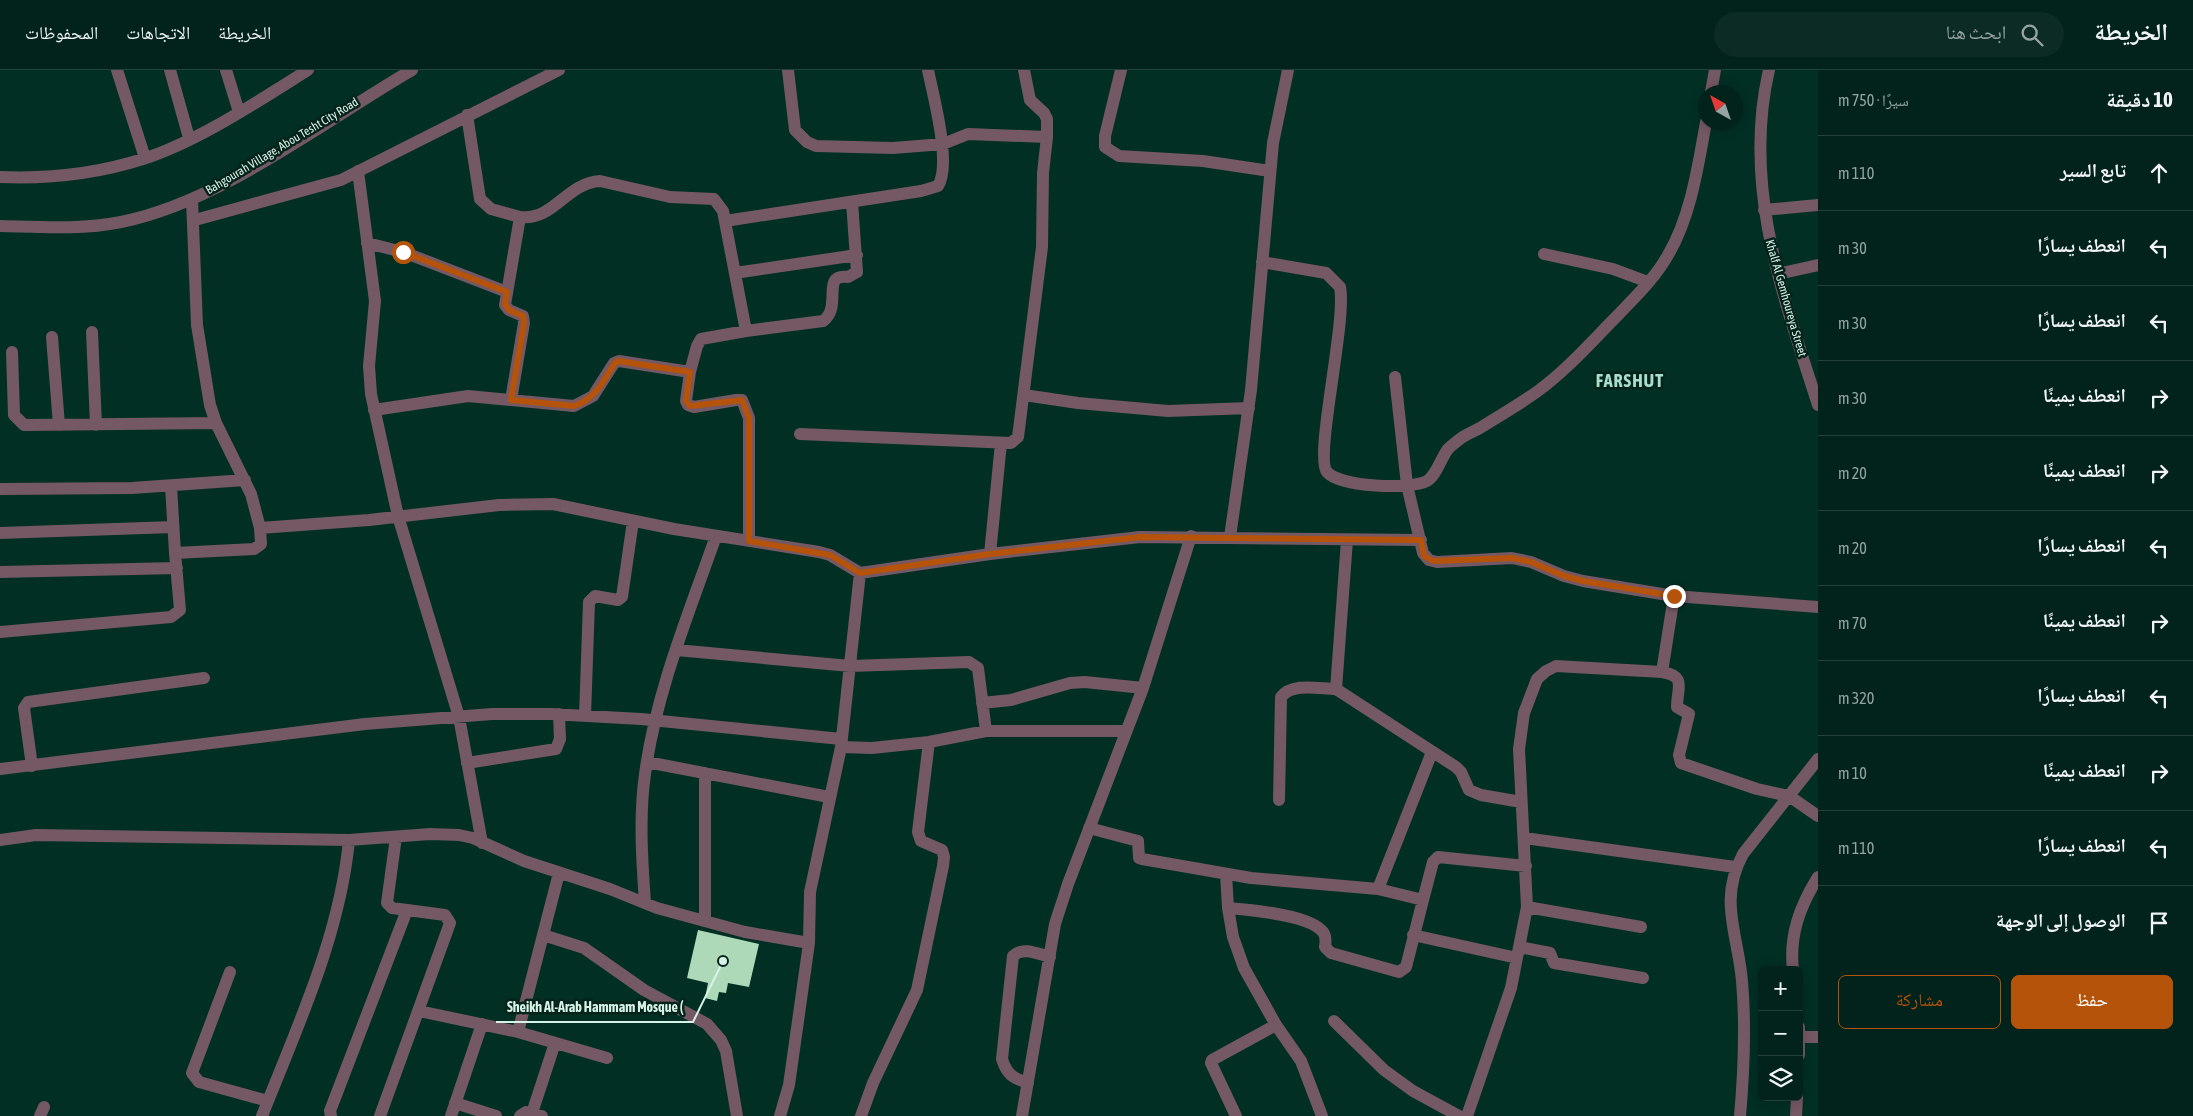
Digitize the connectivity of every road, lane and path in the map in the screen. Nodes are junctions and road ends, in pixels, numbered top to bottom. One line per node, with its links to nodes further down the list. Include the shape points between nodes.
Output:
1 (118, 70): 22 (street)
2 (170, 70): 20 (street)
3 (226, 70): 16 (street)
4 (308, 70): 14 (street)
5 (412, 70): 26 (street, Bahgourah Village, Abou Tesht City Road, via 284,149)
6 (559, 70): 17 (street)
7 (788, 70): 21 (street, via 795,130 807,142 816,146 893,148)
8 (928, 70): 21 (street)
9 (1024, 70): 19 (street, via 1030,100 1047,119)
10 (1288, 70): 23 (street)
11 (1715, 70): 15 (street)
12 (1769, 70): 29 (street, Khalf Al Gemhoureya Street, via 1760,125)
13 (1119, 71): 23 (street, via 1105,136 1109,150 1119,156)
14 (294, 74): 16 (street)
15 (1712, 85)
16 (238, 112): 20 (street)
17 (467, 115): 24 (street); 30 (street, via 480,199 491,210)
18 (1704, 130): 41 (street, via 1680,230 1668,256)
19 (1047, 137): 21 (street, via 968,134); 49 (street, via 1042,247)
20 (189, 138): 22 (street)
21 (943, 144): 27 (street, via 938,186 921,192)
22 (145, 158): 25 (street, via 71,175)
23 (1270, 170): 37 (street)
24 (358, 171): 31 (street, via 341,180); 34 (street)
25 (0, 177)
26 (192, 199): 31 (street); 33 (street, Bahgourah Village, Abou Tesht City Road, via 157,213 121,222 83,227)
27 (852, 202): 32 (street); 36 (street)
28 (1818, 205): 29 (street)
29 (1764, 210): 40 (street, Khalf Al Gemhoureya Street)
30 (520, 217): 32 (street, via 532,218 545,213 578,186 600,181 670,197 710,197 718,202); 42 (street)
31 (195, 220): 54 (street, via 197,326)
32 (725, 221): 39 (street)
33 (0, 226)
34 (367, 243): 42 (street, via 403,252); 53 (street, via 375,300 369,366)
35 (1544, 254): 41 (street, via 1613,269)
36 (857, 255): 39 (street); 43 (street, via 857,272 848,277 842,276 832,284 832,311 823,321)
37 (1262, 262): 52 (street); 61 (street, via 1326,272 1340,287 1342,312 1323,466 1334,478 1348,483)
38 (1818, 266): 40 (street)
39 (735, 273): 43 (street)
40 (1778, 274): 51 (street, Khalf Al Gemhoureya Street)
41 (1648, 282): 61 (street, via 1562,372 1538,392 1462,437 1448,449 1430,480)
42 (507, 292): 50 (street, via 505,304 509,310 523,316 524,323)
43 (746, 331): 47 (street, via 702,339)
44 (92, 332): 55 (street)
45 (52, 337): 56 (street)
46 (12, 352): 56 (street, via 14,415 17,420 24,426)
47 (690, 372): 50 (street, via 618,361 593,396 574,406); 73 (street, via 688,405 694,407 736,400 745,403 749,418)
48 (1395, 377): 61 (street)
49 (1024, 395): 52 (street, via 1168,410); 58 (street, via 1018,437 1011,443)
50 (511, 400): 53 (street, via 468,396)
51 (1818, 405)
52 (1249, 408): 70 (street)
53 (374, 410): 63 (street)
54 (216, 423): 55 (street); 59 (street)
55 (96, 424): 56 (street)
56 (59, 425)
57 (800, 434): 58 (street)
58 (1001, 443): 75 (street)
59 (245, 480): 60 (street); 66 (street, via 252,494)
60 (171, 486): 62 (street); 65 (street)
61 (1407, 486): 72 (street)
62 (0, 489)
63 (398, 516): 64 (street, via 499,505 553,504); 66 (street); 91 (street)
64 (633, 521): 68 (street); 90 (street, via 622,597 618,600 595,596 589,602)
65 (173, 527): 67 (street); 74 (street)
66 (260, 528): 74 (street, via 261,544 254,549)
67 (0, 533)
68 (716, 536): 73 (street); 82 (street)
69 (1190, 536): 70 (street); 75 (street, via 1140,537); 86 (street)
70 (1230, 537): 71 (street)
71 (1347, 540): 72 (street); 87 (street)
72 (1421, 540): 79 (street, via 1424,556 1433,561 1512,558 1583,581)
73 (749, 541): 78 (street, via 830,555)
74 (175, 553): 76 (street)
75 (990, 554): 78 (street)
76 (177, 568): 77 (street); 81 (street, via 180,610 171,617)
77 (0, 572)
78 (860, 573): 83 (street)
79 (1674, 596): 80 (street); 84 (street)
80 (1818, 607)
81 (0, 632)
82 (676, 650): 83 (street); 92 (street)
83 (850, 666): 88 (street, via 969,662 978,668); 96 (street)
84 (1662, 672): 104 (street, via 1677,678 1680,683 1677,707 1689,714 1680,763); 107 (street, via 1556,666 1540,675 1524,713 1519,749)
85 (204, 678): 101 (street, via 28,702 24,708)
86 (1143, 688): 88 (street, via 1070,683 1011,700); 94 (street)
87 (1336, 690): 97 (street); 106 (street, via 1290,689 1281,697)
88 (982, 703): 93 (street)
89 (559, 714): 90 (street); 91 (street); 100 (street, via 560,740 556,749)
90 (585, 716): 92 (street)
91 (459, 717): 100 (street); 101 (street, via 365,724)
92 (655, 720): 96 (street); 99 (street)
93 (986, 731): 94 (street); 95 (street)
94 (1126, 731): 109 (street)
95 (930, 742): 96 (street, via 872,748); 157 (street, via 918,832 921,841 942,850 944,857 917,990)
96 (841, 743): 105 (street)
97 (1432, 752): 107 (street, via 1461,772 1469,790); 120 (street)
98 (1818, 759): 104 (street)
99 (647, 762): 103 (street); 122 (street, via 641,845)
100 (467, 763): 114 (street)
101 (32, 766): 102 (street)
102 (0, 769)
103 (705, 773): 105 (street); 126 (street)
104 (1789, 796): 108 (street); 116 (street)
105 (829, 797): 130 (street, via 810,892)
106 (1279, 800)
107 (1521, 802): 111 (street)
108 (1818, 816)
109 (1089, 828): 118 (street, via 1138,841 1140,859); 132 (street, via 1058,916)
110 (396, 837): 113 (street); 114 (street, via 459,836); 125 (street, via 386,903 392,908)
111 (1524, 838): 115 (street); 116 (street)
112 (0, 840): 113 (street, via 36,835)
113 (349, 840): 146 (street, via 342,897 330,937)
114 (482, 843): 117 (street)
115 (1526, 866): 121 (street, via 1438,857 1433,862); 123 (street)
116 (1736, 867): 163 (street, via 1730,888 1730,910 1742,980 1746,1050)
117 (559, 872): 122 (street); 128 (street)
118 (1226, 874): 120 (street); 124 (street)
119 (1818, 877): 133 (street, via 1803,901 1795,928)
120 (1378, 889): 121 (street)
121 (1423, 900): 129 (street)
122 (644, 903): 126 (street)
123 (1527, 907): 127 (street); 131 (street)
124 (1228, 908): 129 (street, via 1295,918 1322,931 1325,947 1331,953 1399,972 1406,967); 139 (street, via 1233,937 1244,968)
125 (407, 910): 136 (street, via 445,915 450,923); 151 (street, via 330,1111)
126 (705, 921): 130 (street)
127 (1641, 927)
128 (543, 935): 140 (street); 155 (street, via 584,948 644,990 707,1024 726,1051)
129 (1413, 935): 131 (street)
130 (809, 943): 156 (street, via 789,1085)
131 (1518, 952): 135 (street, via 1550,953 1554,963); 162 (street, via 1511,988)
132 (1050, 957): 145 (street); 145 (street, via 1025,951 1013,956 1002,1059 1012,1078)
133 (1793, 966)
134 (230, 972): 146 (street, via 192,1073 199,1082)
135 (1643, 978)
136 (419, 1011): 138 (street); 152 (street)
137 (1334, 1021): 161 (street, via 1384,1070 1413,1091)
138 (482, 1024): 140 (street); 148 (street)
139 (1276, 1025): 159 (street, via 1212,1060); 160 (street, via 1301,1061)
140 (518, 1032): 143 (street)
141 (1803, 1033): 142 (street)
142 (1818, 1036)
143 (555, 1043): 144 (street); 149 (street)
144 (607, 1058)
145 (1028, 1083): 158 (street)
146 (268, 1101): 150 (street)
147 (1797, 1101): 164 (street)
148 (455, 1104): 153 (street); 154 (street)
149 (531, 1115)
150 (262, 1116)
151 (331, 1116)
152 (380, 1116)
153 (451, 1116)
154 (496, 1116)
155 (737, 1116)
156 (780, 1116)
157 (861, 1116)
158 (1022, 1116)
159 (1236, 1116)
160 (1322, 1116)
161 (1459, 1116)
162 (1467, 1116)
163 (1740, 1116)
164 (1796, 1116)

